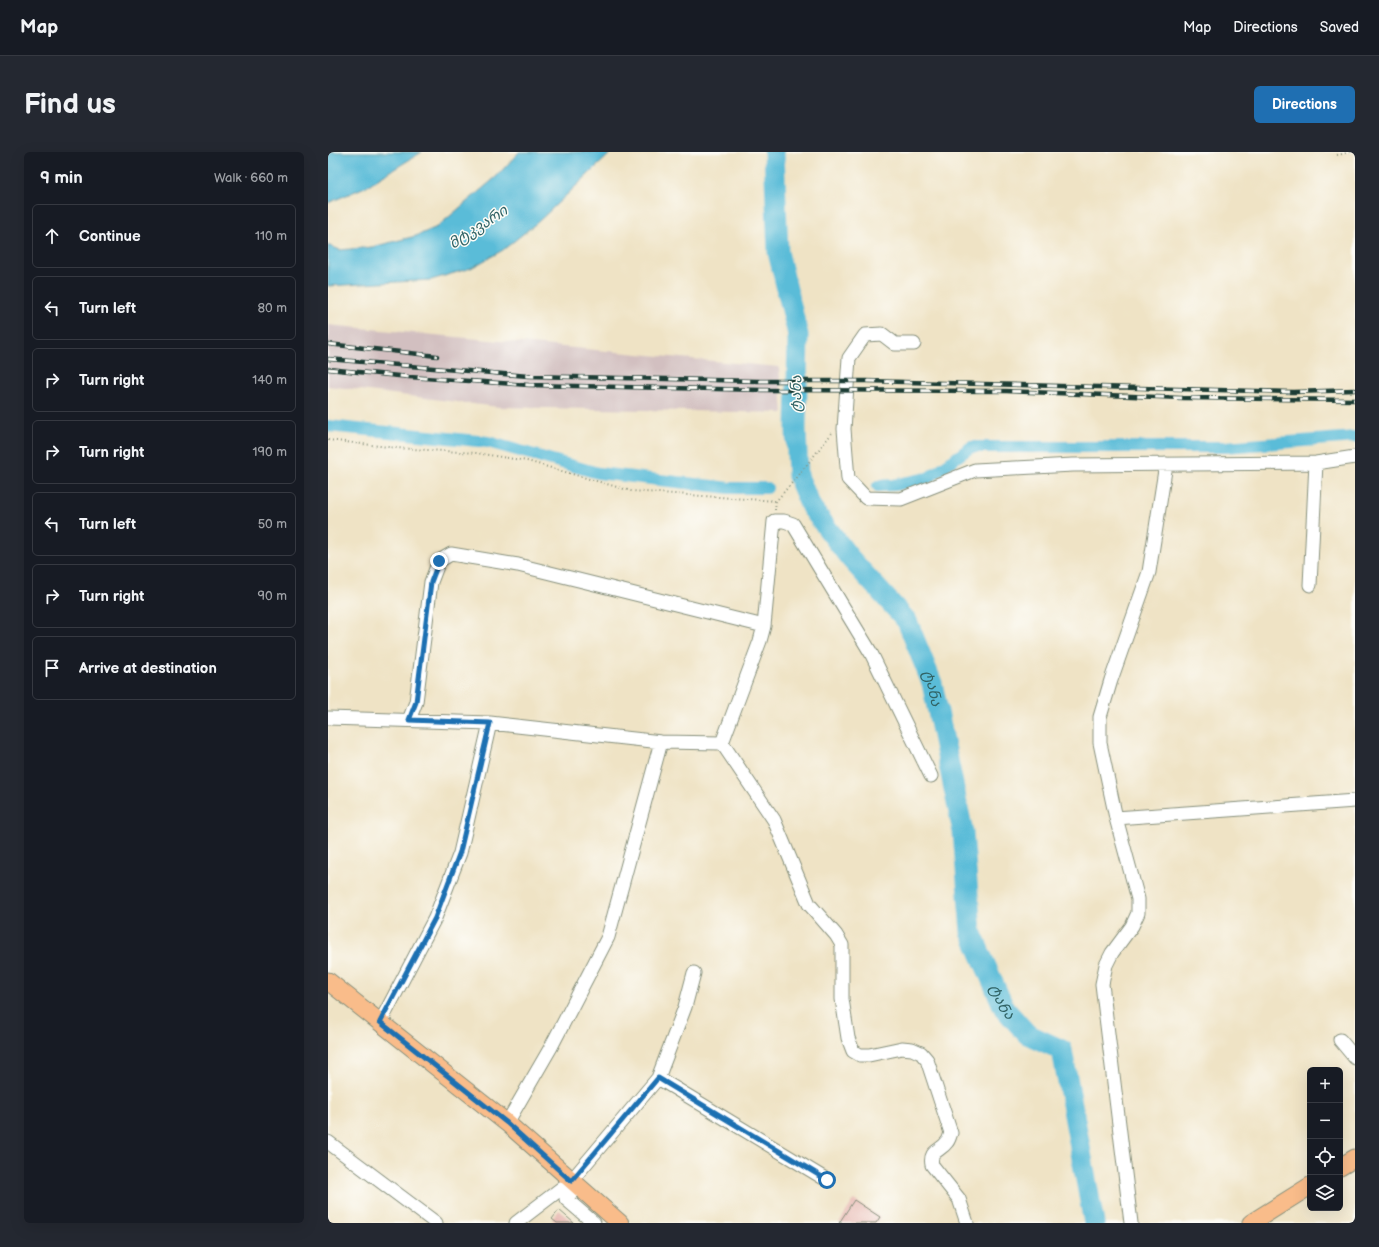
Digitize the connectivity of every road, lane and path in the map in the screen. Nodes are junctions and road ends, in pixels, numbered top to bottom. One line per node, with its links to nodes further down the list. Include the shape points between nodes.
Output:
1 (1351, 152): 2 (path)
2 (1337, 155)
3 (914, 344): 4 (street, via 896,344 882,334 866,335 849,358)
4 (844, 429): 8 (street, via 848,478 866,498 901,499 975,470); 9 (path, via 834,430)
5 (328, 440): 9 (path, via 476,453 527,461 631,491)
6 (1355, 457): 7 (street)
7 (1316, 463): 8 (street); 11 (street)
8 (1166, 464): 20 (street, via 1149,572 1100,717 1100,743)
9 (776, 501): 10 (path)
10 (774, 521): 12 (street); 18 (street, via 793,524 872,653)
11 (1310, 585)
12 (764, 626): 14 (street, via 518,565 451,554 439,561 431,582 416,702); 17 (street)
13 (328, 718): 14 (street)
14 (409, 720): 15 (street)
15 (490, 723): 16 (street); 23 (street, via 460,852 435,918)
16 (662, 742): 17 (street); 27 (street, via 608,937 551,1047)
17 (722, 743): 38 (street, via 774,820 809,904 842,945 842,999 848,1038 853,1051 869,1056 902,1048 912,1049 921,1053 927,1060 951,1132 947,1142 934,1153 932,1165 959,1199)
18 (930, 776)
19 (1355, 801): 20 (street)
20 (1116, 818): 39 (street, via 1138,899 1138,914 1112,953 1106,965 1102,984)
21 (694, 973): 26 (street, via 685,1007)
22 (328, 981): 23 (main road)
23 (380, 1022): 27 (main road)
24 (1340, 1040): 25 (street)
25 (1355, 1058)
26 (658, 1078): 31 (street); 32 (street)
27 (507, 1123): 32 (main road)
28 (328, 1142): 35 (street)
29 (1355, 1158): 30 (main road)
30 (1343, 1165)
31 (827, 1180)
32 (574, 1183): 34 (main road); 36 (street); 37 (street, via 566,1199)
33 (1307, 1188): 40 (main road)
34 (615, 1221)
35 (436, 1223)
36 (516, 1223)
37 (594, 1223)
38 (967, 1223)
39 (1130, 1223)
40 (1251, 1223)

